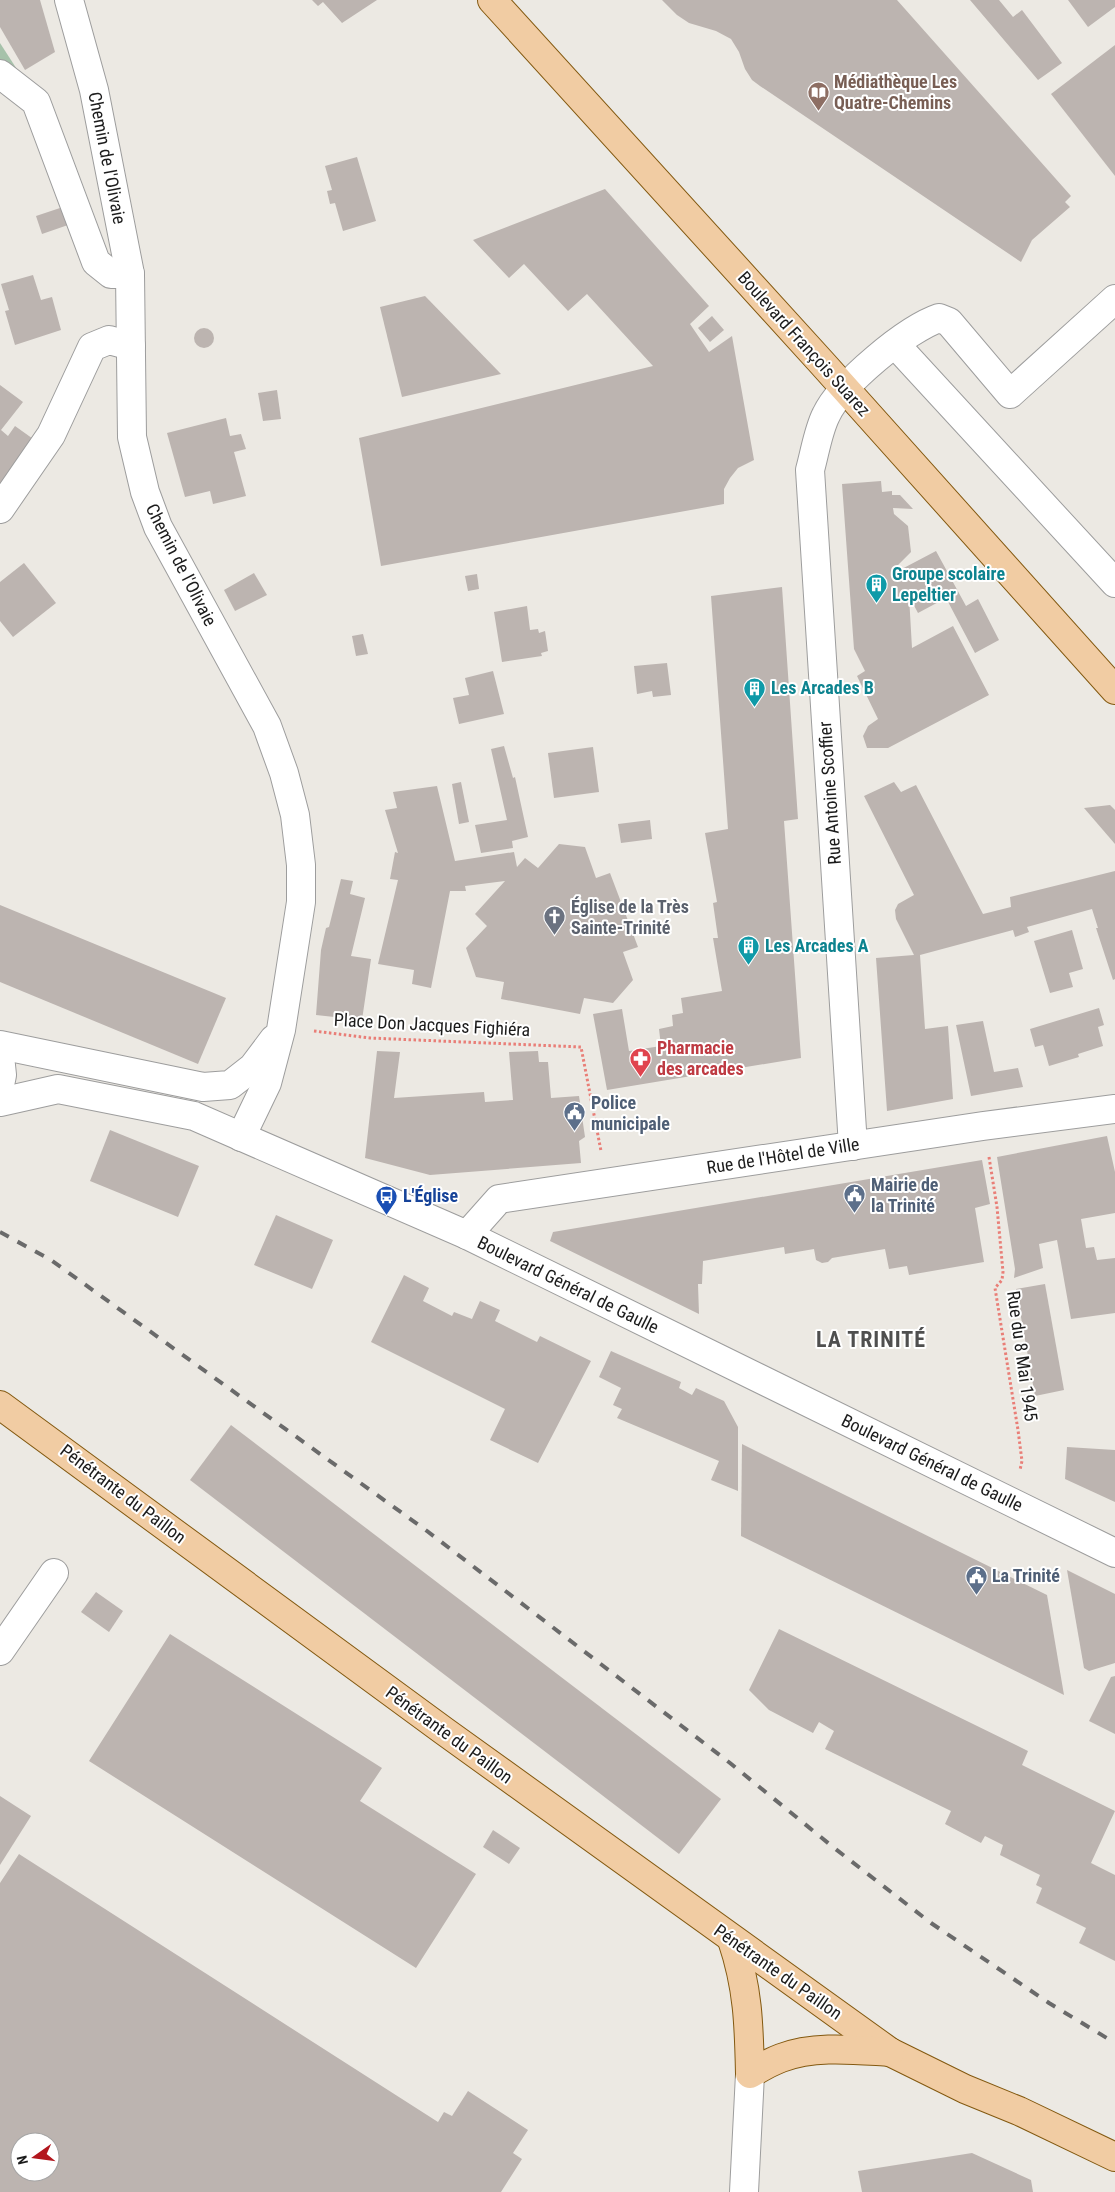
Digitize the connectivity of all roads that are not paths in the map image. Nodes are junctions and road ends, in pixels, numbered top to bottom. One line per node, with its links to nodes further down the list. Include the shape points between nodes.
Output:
1 (69, 0): 4 (street, Chemin de l'Olivaie, via 94,90)
2 (492, 0): 8 (main road, Boulevard François Suarez)
3 (0, 74): 4 (street, via 36,102 96,262 111,274)
4 (130, 274): 7 (street, Chemin de l'Olivaie)
5 (1115, 299): 6 (street, Rue Antoine Scoffier, via 1010,394 949,322 939,318 929,322)
6 (895, 344): 8 (street, Rue Antoine Scoffier); 10 (street)
7 (131, 346): 9 (street, via 109,340 92,347 51,435); 12 (street, Chemin de l'Olivaie, via 132,437 145,492 158,527 266,726 284,773 295,815 301,865 301,902)
8 (844, 388): 11 (main road, Boulevard François Suarez); 19 (street, Rue Antoine Scoffier, via 826,415 810,470)
9 (0, 509)
10 (1115, 583)
11 (1115, 690)
12 (281, 1030): 13 (street, Chemin de l'Olivaie, via 253,1068 230,1085 203,1087); 18 (street, Chemin de l'Olivaie, via 267,1083)
13 (0, 1045)
14 (0, 1056): 15 (street)
15 (0, 1084)
16 (0, 1102): 18 (street, Boulevard Général de Gaulle, via 58,1089 194,1116)
17 (1115, 1109): 19 (street, Rue de l'Hôtel de Ville)
18 (241, 1137): 20 (street, Boulevard Général de Gaulle)
19 (853, 1146): 20 (street, Rue de l'Hôtel de Ville, via 499,1199)
20 (467, 1235): 22 (street, Boulevard Général de Gaulle)
21 (4, 1405): 25 (main road, Pénétrante du Paillon, via 444,1732)
22 (1115, 1553)
23 (54, 1573): 24 (street)
24 (0, 1651)
25 (732, 1940): 26 (main road, Pénétrante du Paillon); 27 (main road, via 742,1971 748,2007)
26 (890, 2052): 27 (main road, via 800,2053 782,2057); 28 (main road, Pénétrante du Paillon, via 965,2090)
27 (750, 2074): 29 (street)
28 (1115, 2157)
29 (749, 2191)

